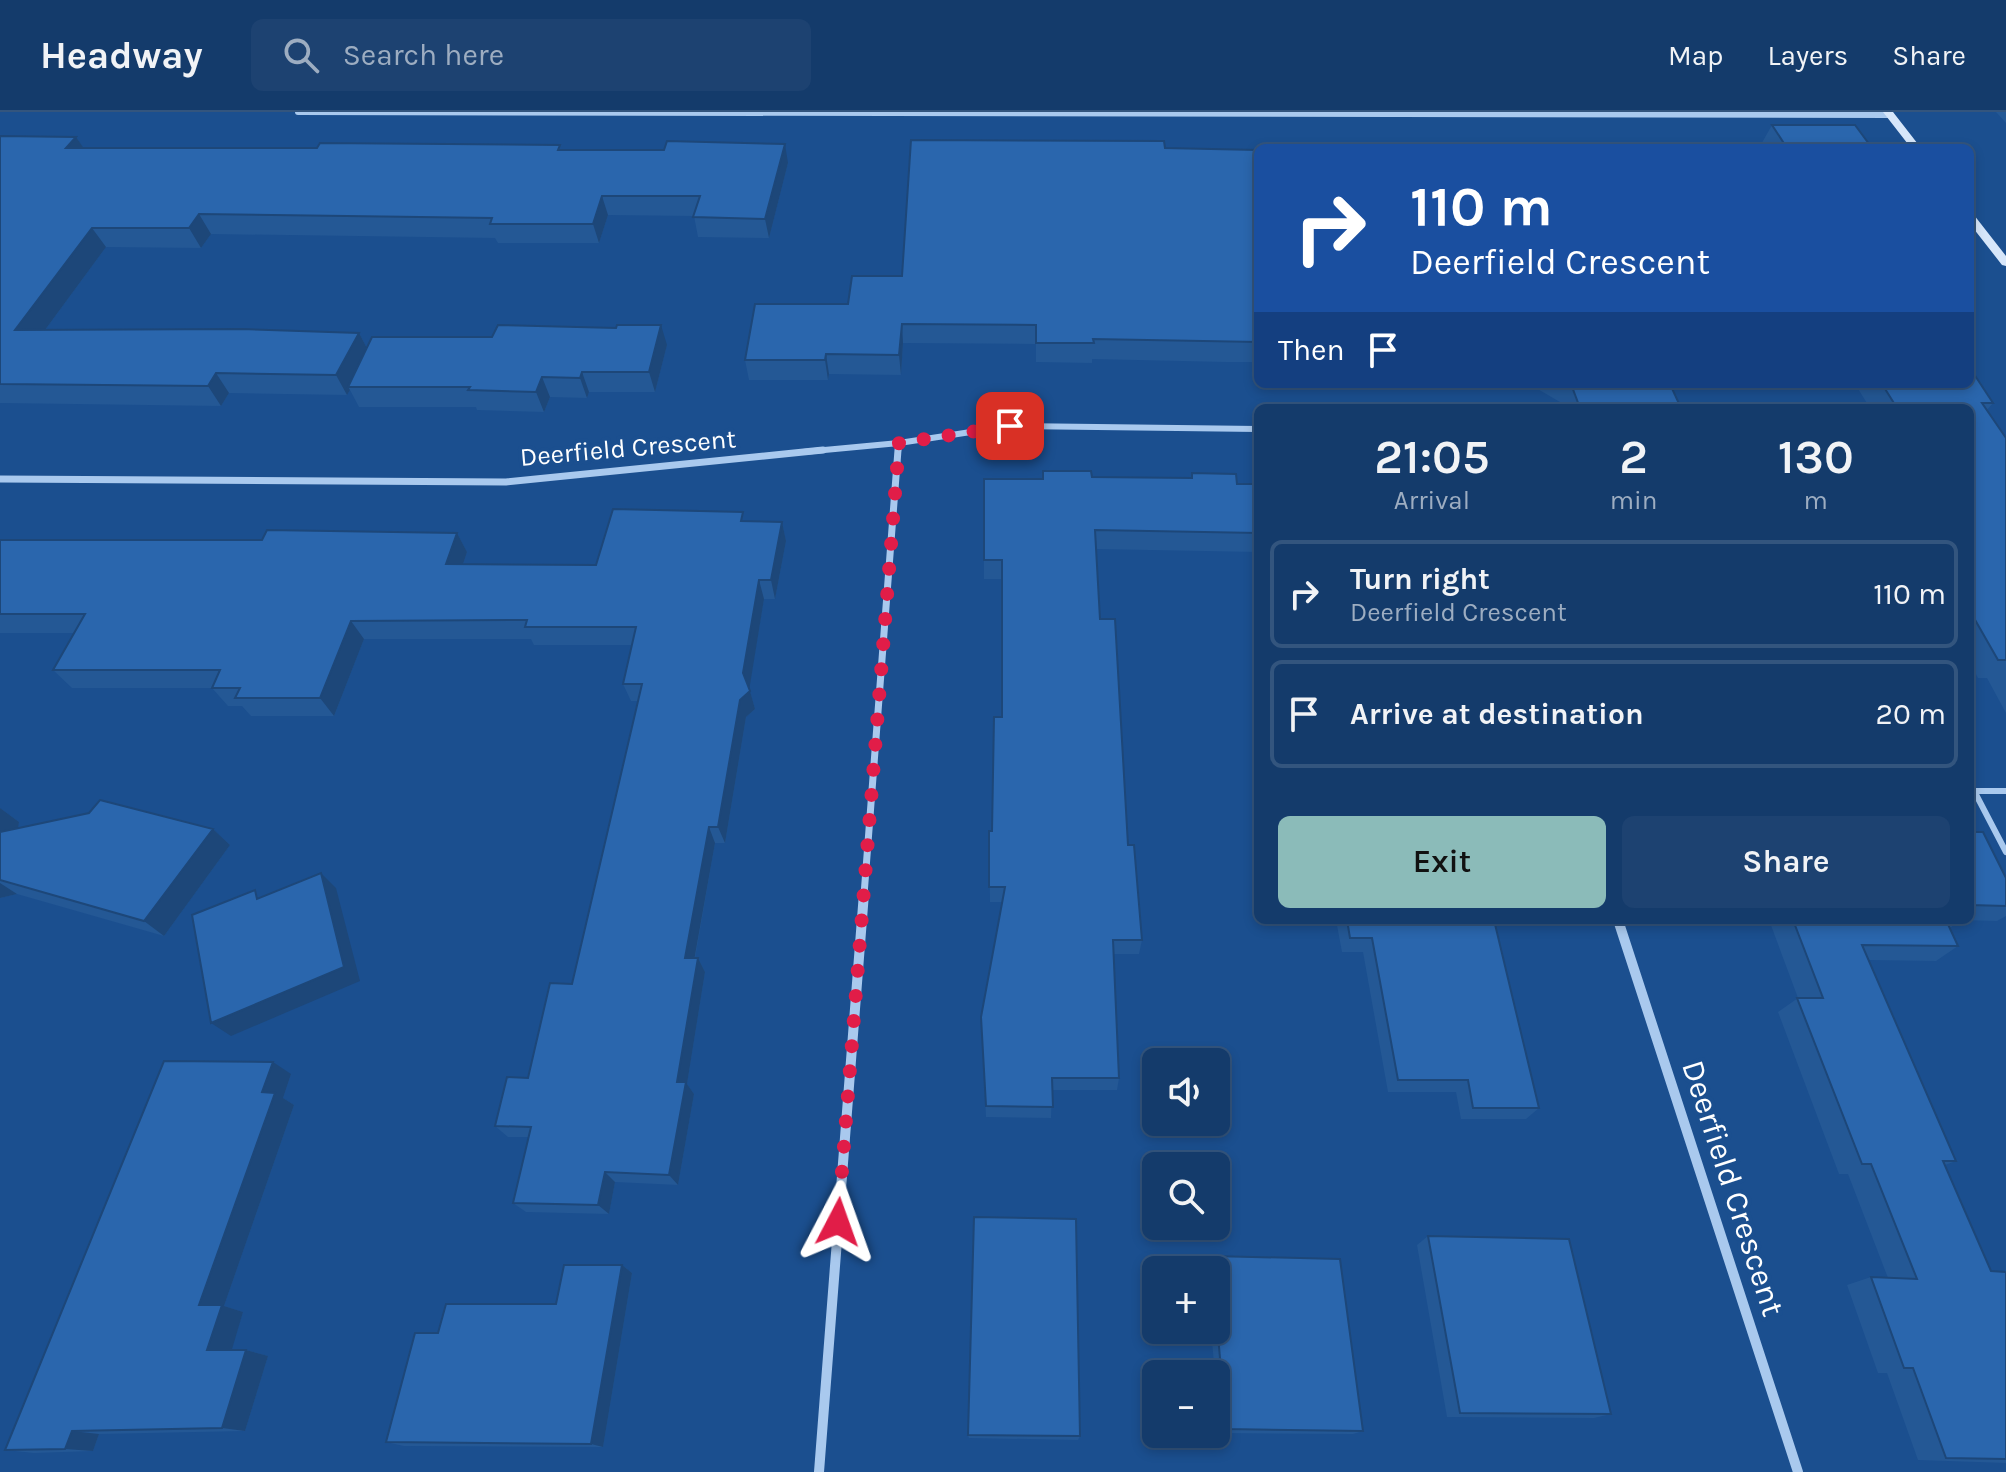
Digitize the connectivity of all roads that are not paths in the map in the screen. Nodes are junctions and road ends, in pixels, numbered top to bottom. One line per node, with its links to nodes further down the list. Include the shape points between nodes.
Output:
1 (298, 112): 2 (street)
2 (1505, 113): 3 (street)
3 (1890, 114): 4 (main road)
4 (1913, 144)
5 (1974, 222): 6 (main road)
6 (2006, 263)
7 (1254, 429): 8 (street, Deerfield Crescent, via 1010,426)
8 (899, 443): 9 (street, Deerfield Crescent, via 506,482); 14 (street)
9 (0, 479)
10 (1974, 791): 11 (lane); 12 (lane)
11 (2006, 791)
12 (2006, 852)
13 (1619, 924): 15 (street, Deerfield Crescent)
14 (819, 1472)
15 (1798, 1472)

